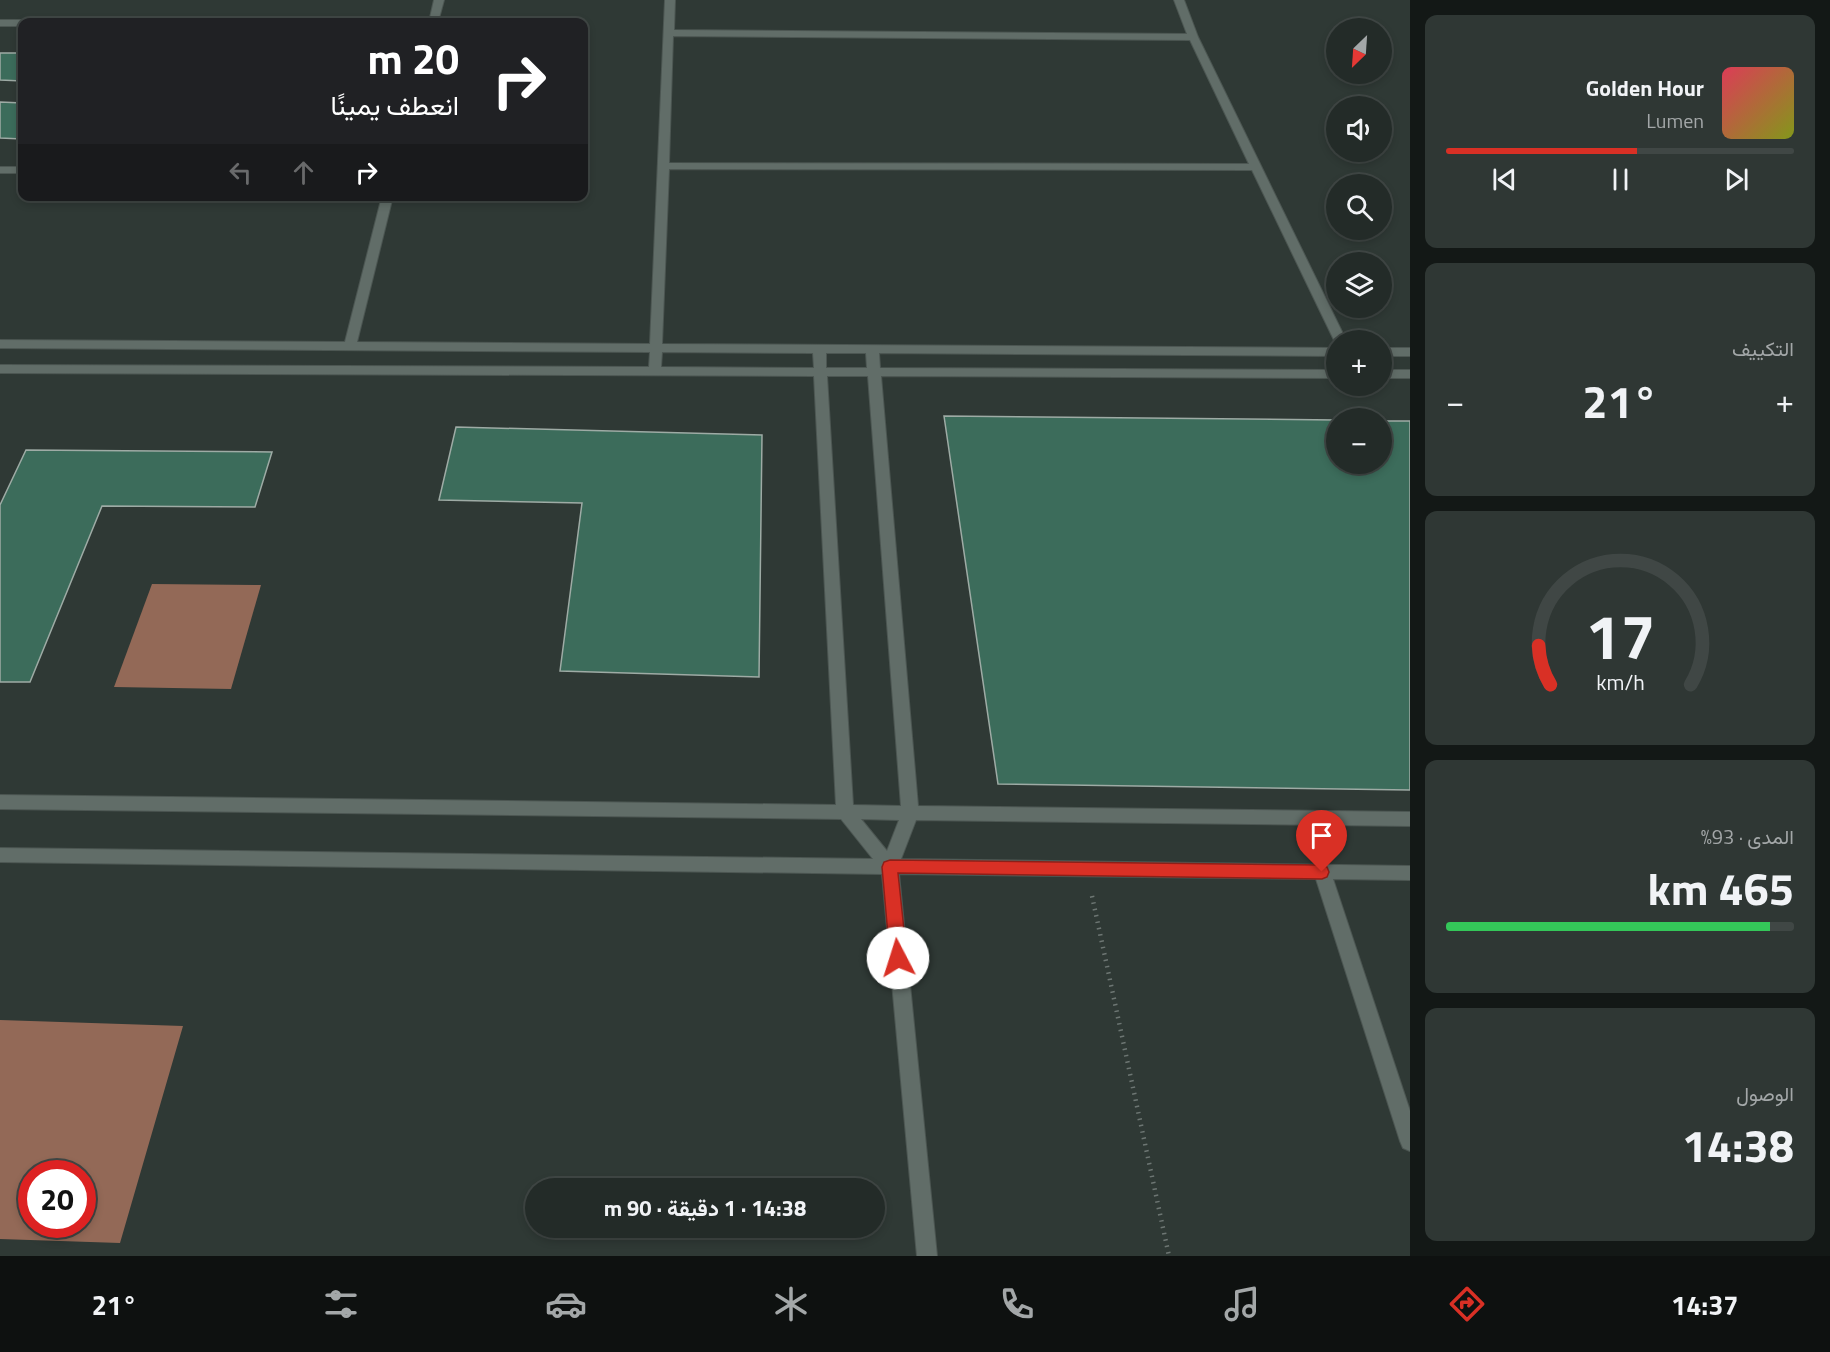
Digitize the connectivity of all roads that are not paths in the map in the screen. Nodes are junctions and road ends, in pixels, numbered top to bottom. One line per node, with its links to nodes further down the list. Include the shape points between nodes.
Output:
1 (439, 0): 4 (lane)
2 (670, 0): 7 (lane)
3 (1179, 0): 8 (lane)
4 (434, 18)
5 (0, 23): 6 (lane)
6 (18, 23)
7 (669, 33): 8 (lane); 9 (lane)
8 (1192, 37): 10 (lane)
9 (663, 166): 10 (lane); 17 (lane)
10 (1256, 167): 14 (lane)
11 (0, 170): 12 (lane)
12 (18, 170)
13 (387, 201): 16 (lane)
14 (1335, 330)
15 (0, 344): 16 (lane)
16 (350, 346): 17 (lane)
17 (657, 347): 18 (lane); 24 (lane)
18 (819, 348): 19 (lane); 25 (lane)
19 (872, 349): 20 (lane); 26 (lane)
20 (1326, 352)
21 (1392, 352): 22 (lane)
22 (1410, 352)
23 (0, 369): 24 (lane)
24 (655, 372): 25 (lane)
25 (820, 372): 26 (lane); 31 (lane)
26 (874, 372): 27 (lane); 32 (lane)
27 (1326, 374)
28 (1392, 374): 29 (lane)
29 (1410, 375)
30 (0, 802): 31 (lane)
31 (845, 812): 32 (lane); 35 (lane)
32 (910, 813): 33 (lane); 35 (lane)
33 (1410, 819)
34 (0, 855): 35 (lane)
35 (890, 867): 36 (lane); 39 (lane)
36 (1322, 872): 37 (lane); 38 (lane)
37 (1410, 873)
38 (1410, 1141)
39 (927, 1256)

